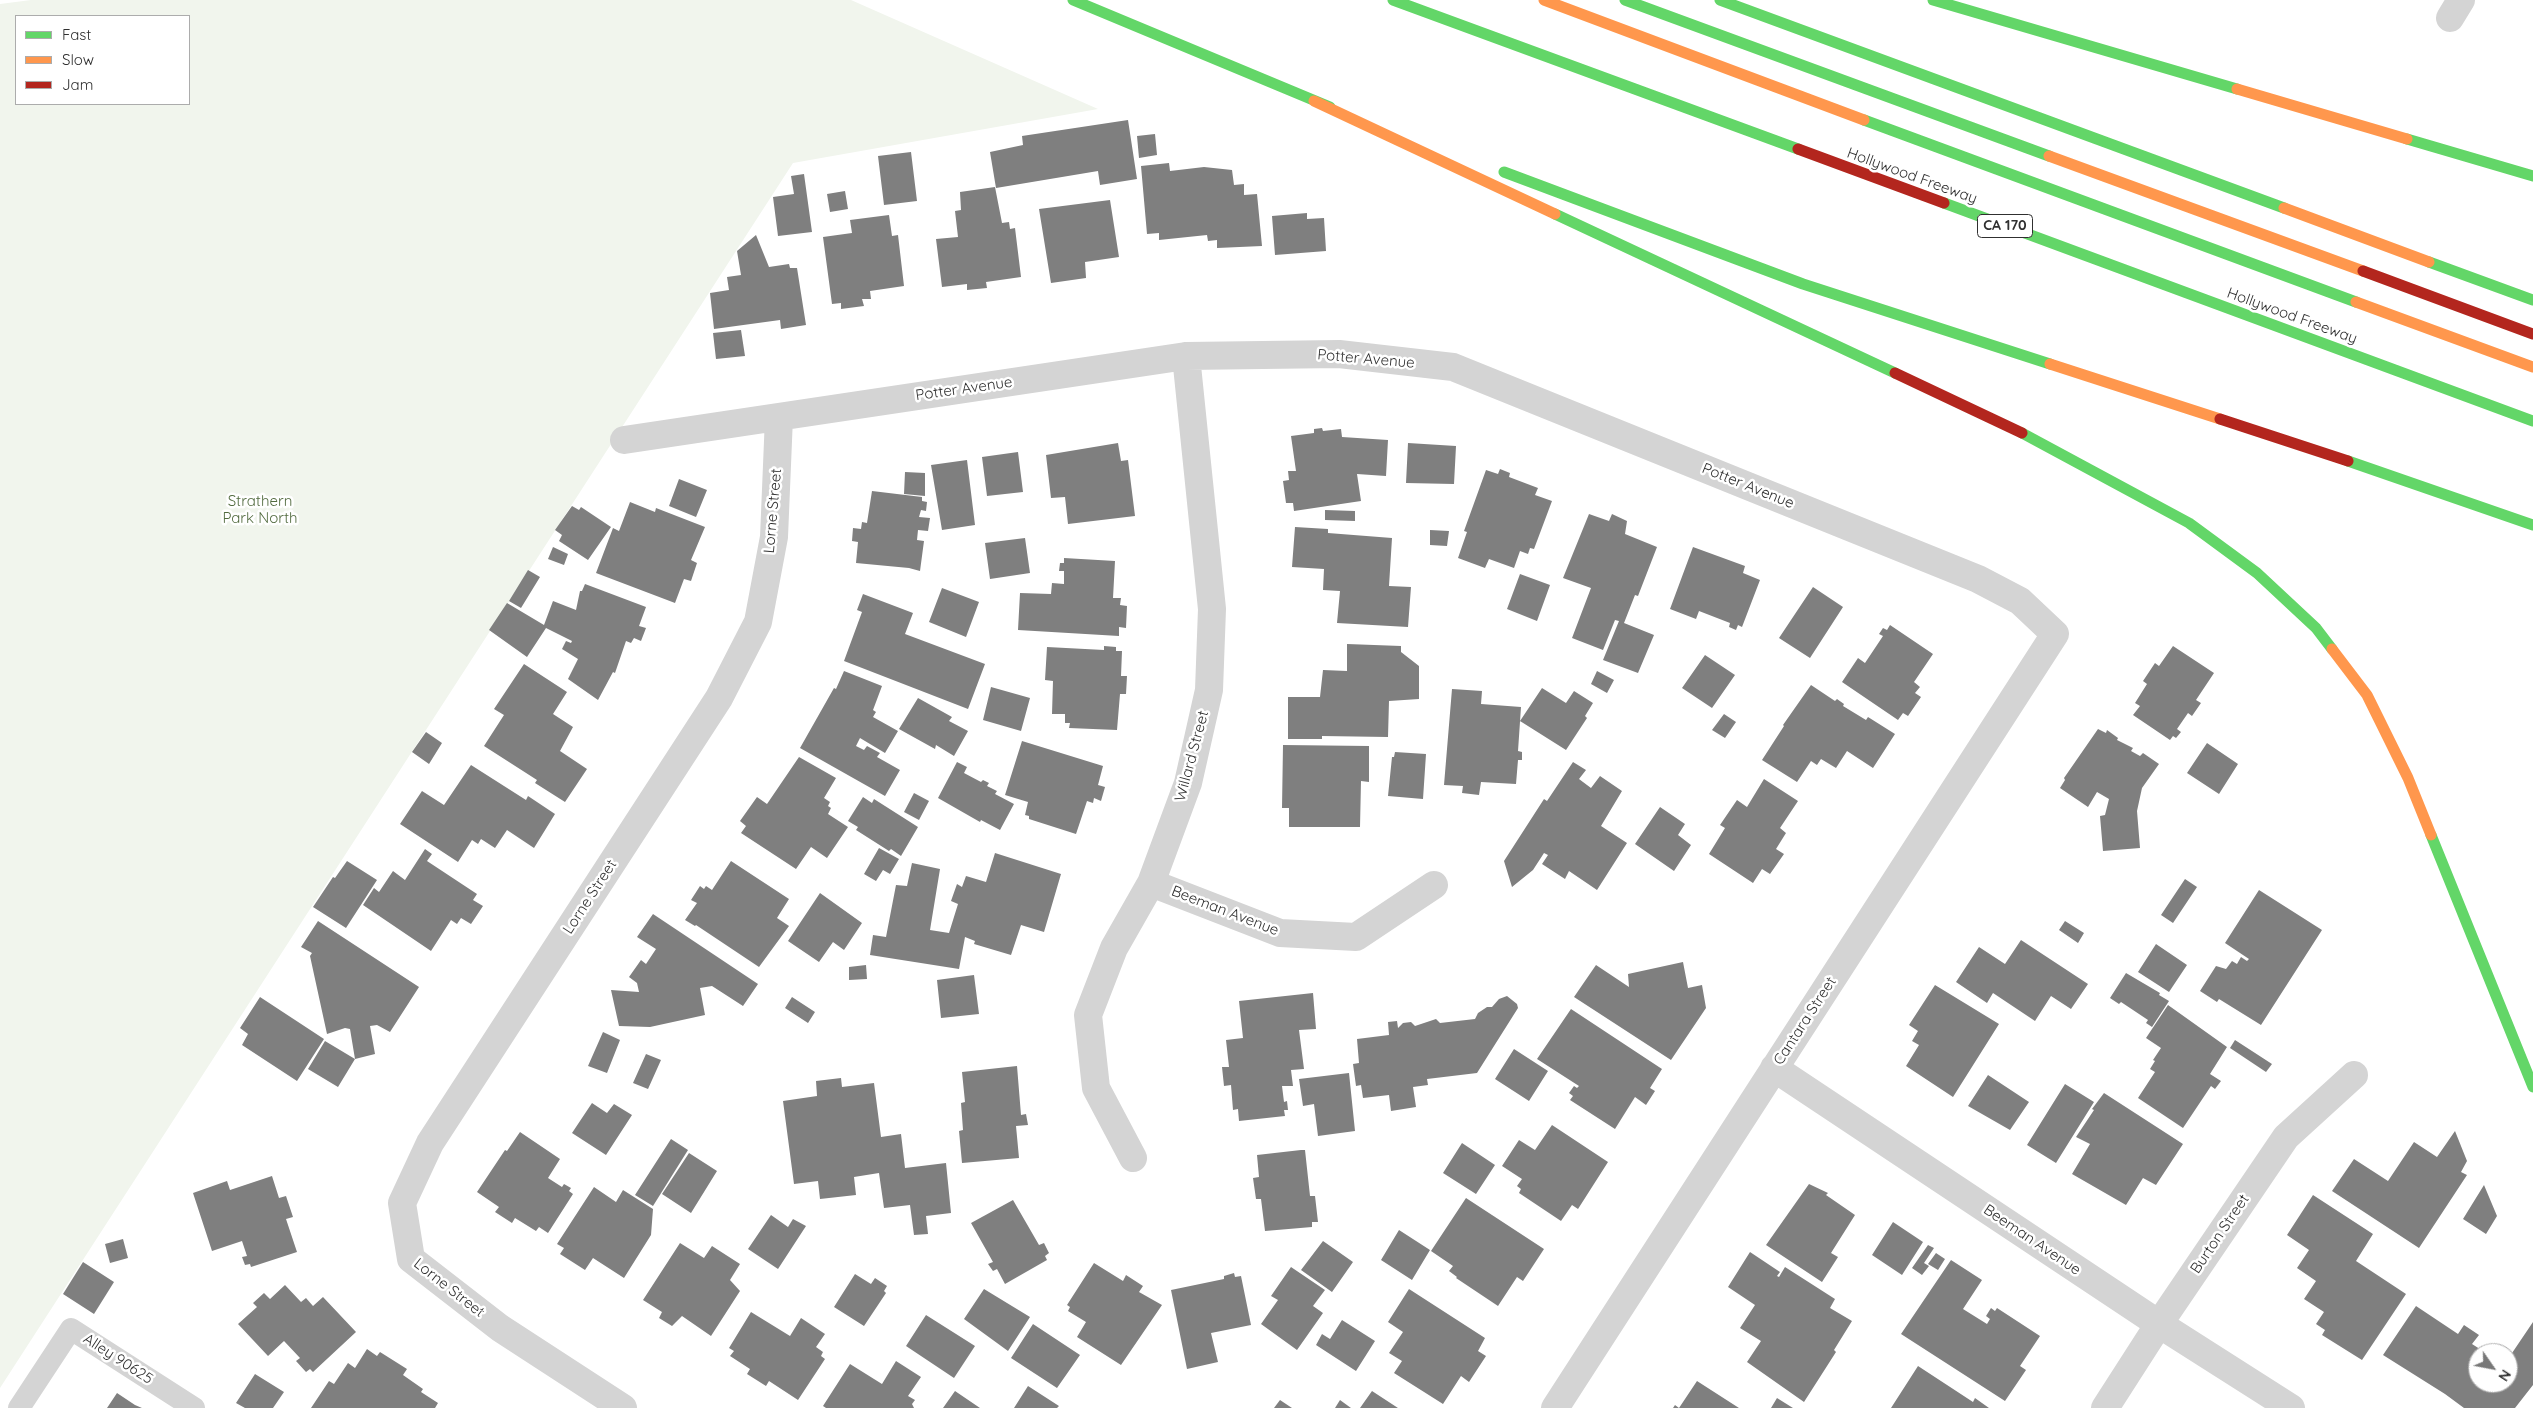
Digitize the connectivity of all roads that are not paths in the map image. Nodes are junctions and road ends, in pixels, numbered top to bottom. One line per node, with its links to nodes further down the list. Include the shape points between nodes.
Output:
1 (1073, 0): 7 (highway)
2 (1393, 0): 16 (highway, Hollywood Freeway / CA 170)
3 (1544, 0): 14 (highway)
4 (1625, 0): 12 (highway)
5 (1720, 0): 11 (highway)
6 (1933, 0): 10 (highway)
7 (1314, 101): 8 (highway); 24 (highway, via 2028,436 2189,523 2257,573 2316,628 2367,695 2408,778)
8 (1452, 153)
9 (1489, 166): 18 (highway, via 1803,284 2406,480)
10 (2533, 176)
11 (2533, 300)
12 (2533, 334)
13 (1186, 356): 15 (street, Potter Avenue); 19 (street, Potter Avenue, via 1339,354 1453,367 1978,579 2020,601); 20 (street, Willard Street, via 1212,608 1209,690 1188,783)
14 (2533, 366)
15 (779, 417): 17 (street, Potter Avenue); 29 (street, Lorne Street, via 774,537 758,622 719,698 430,1143 402,1203 411,1259 500,1328)
16 (2533, 422)
17 (624, 440)
18 (2533, 525)
19 (2054, 634): 22 (street, Cantara Street)
20 (1151, 882): 21 (street, Beeman Avenue, via 1280,933 1356,937); 25 (street, Willard Street, via 1114,948 1088,1015 1096,1088)
21 (1434, 885)
22 (1774, 1068): 26 (street, Beeman Avenue); 30 (street, Cantara Street)
23 (2354, 1075): 26 (street, Burton Street, via 2286,1137)
24 (2533, 1087)
25 (1133, 1158)
26 (2159, 1324): 31 (street, Burton Street); 32 (street, Beeman Avenue)
27 (19, 1408): 28 (lane, Alley 90625, via 71,1329)
28 (194, 1408)
29 (623, 1408)
30 (1555, 1408)
31 (2106, 1408)
32 (2291, 1408)

